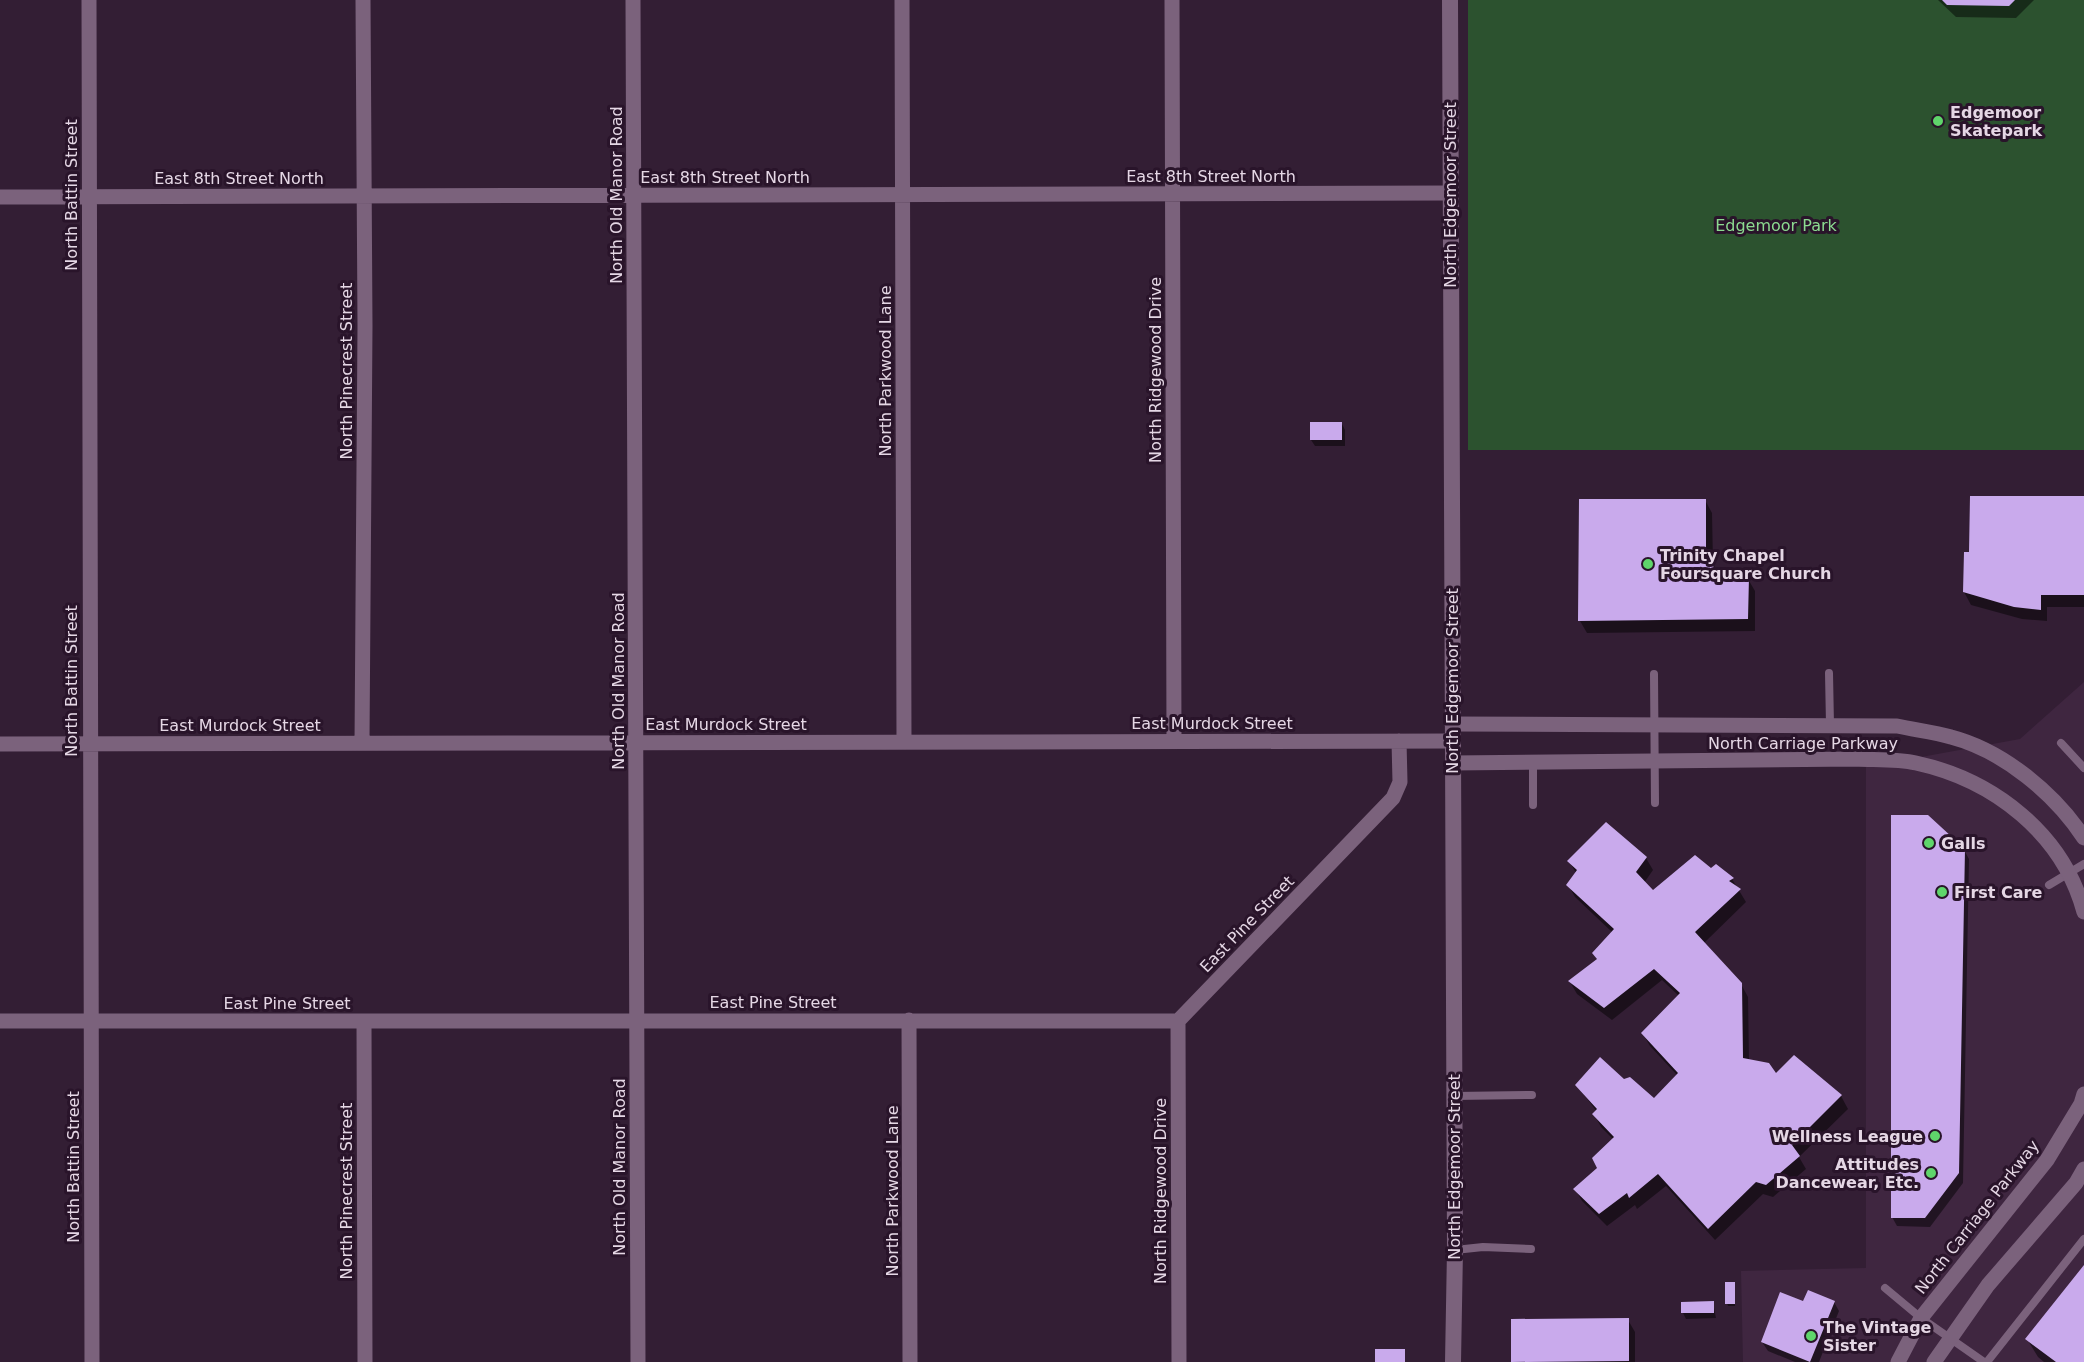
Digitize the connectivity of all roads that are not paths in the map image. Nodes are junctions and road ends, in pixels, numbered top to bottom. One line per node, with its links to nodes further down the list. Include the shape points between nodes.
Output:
1 (89, 0): 12 (street, North Battin Street)
2 (363, 0): 9 (street, North Pinecrest Street)
3 (633, 0): 10 (street, North Old Manor Road)
4 (902, 0): 11 (street, North Parkwood Lane)
5 (1172, 0): 8 (street, North Ridgewood Drive)
6 (1450, 0): 7 (street, North Edgemoor Street)
7 (1450, 193): 8 (street, East 8th Street North); 18 (street, North Edgemoor Street)
8 (1172, 194): 11 (street, East 8th Street North); 20 (street, North Ridgewood Drive)
9 (363, 195): 10 (street, East 8th Street North); 12 (street, East 8th Street North); 23 (street, North Pinecrest Street)
10 (634, 195): 11 (street, East 8th Street North); 22 (street, North Old Manor Road)
11 (903, 195): 19 (street, North Parkwood Lane)
12 (89, 196): 13 (street, East 8th Street North); 26 (street, North Battin Street)
13 (0, 197)
14 (1829, 673): 17 (lane)
15 (1654, 674): 16 (lane)
16 (1654, 724): 17 (street, North Carriage Parkway); 18 (street, North Carriage Parkway); 28 (lane)
17 (1830, 725): 33 (street, North Carriage Parkway, via 1897,726 1953,737 2001,759 2039,786 2067,813)
18 (1452, 733): 21 (street, East Murdock Street); 29 (street, North Edgemoor Street)
19 (904, 741): 20 (street, East Murdock Street); 22 (street, East Murdock Street)
20 (1174, 741): 21 (street, East Murdock Street)
21 (1400, 741): 43 (street, East Pine Street, via 1400,782 1393,798)
22 (637, 742): 23 (street, East Murdock Street); 38 (street, North Old Manor Road)
23 (362, 743): 26 (street, East Murdock Street)
24 (2061, 743): 30 (lane)
25 (0, 744): 26 (street, East Murdock Street)
26 (89, 744): 41 (street, North Battin Street)
27 (1533, 762): 28 (street, North Carriage Parkway); 29 (street, North Carriage Parkway); 32 (lane)
28 (1654, 762): 31 (lane); 35 (street, North Carriage Parkway, via 1915,762 1973,781 2025,816 2054,846)
29 (1452, 763): 46 (street, North Edgemoor Street)
30 (2084, 768)
31 (1654, 803)
32 (1533, 805)
33 (2084, 838)
34 (2084, 864): 35 (lane)
35 (2069, 873): 36 (lane); 37 (street, North Carriage Parkway)
36 (2049, 885)
37 (2084, 912)
38 (637, 1020): 39 (street, East Pine Street); 42 (street, East Pine Street); 57 (street, North Old Manor Road)
39 (909, 1020): 43 (street, East Pine Street); 58 (street, North Parkwood Lane)
40 (0, 1021): 41 (street, East Pine Street)
41 (91, 1021): 42 (street, East Pine Street); 55 (street, North Battin Street)
42 (364, 1021): 56 (street, North Pinecrest Street)
43 (1178, 1021): 59 (street, North Ridgewood Drive)
44 (2084, 1094): 53 (street, North Carriage Parkway, via 2048,1160)
45 (1532, 1095): 46 (lane)
46 (1454, 1096): 51 (street, North Edgemoor Street)
47 (2084, 1169): 48 (street)
48 (2080, 1185): 54 (street, via 1988,1285)
49 (2084, 1239): 63 (lane)
50 (1531, 1249): 51 (lane)
51 (1455, 1250): 60 (street, North Edgemoor Street)
52 (1885, 1288): 53 (lane)
53 (1921, 1318): 54 (lane); 61 (street, North Carriage Parkway)
54 (1951, 1339): 62 (street); 63 (lane)
55 (92, 1362)
56 (365, 1362)
57 (638, 1362)
58 (910, 1362)
59 (1179, 1362)
60 (1453, 1362)
61 (1898, 1362)
62 (1934, 1362)
63 (1986, 1362)

